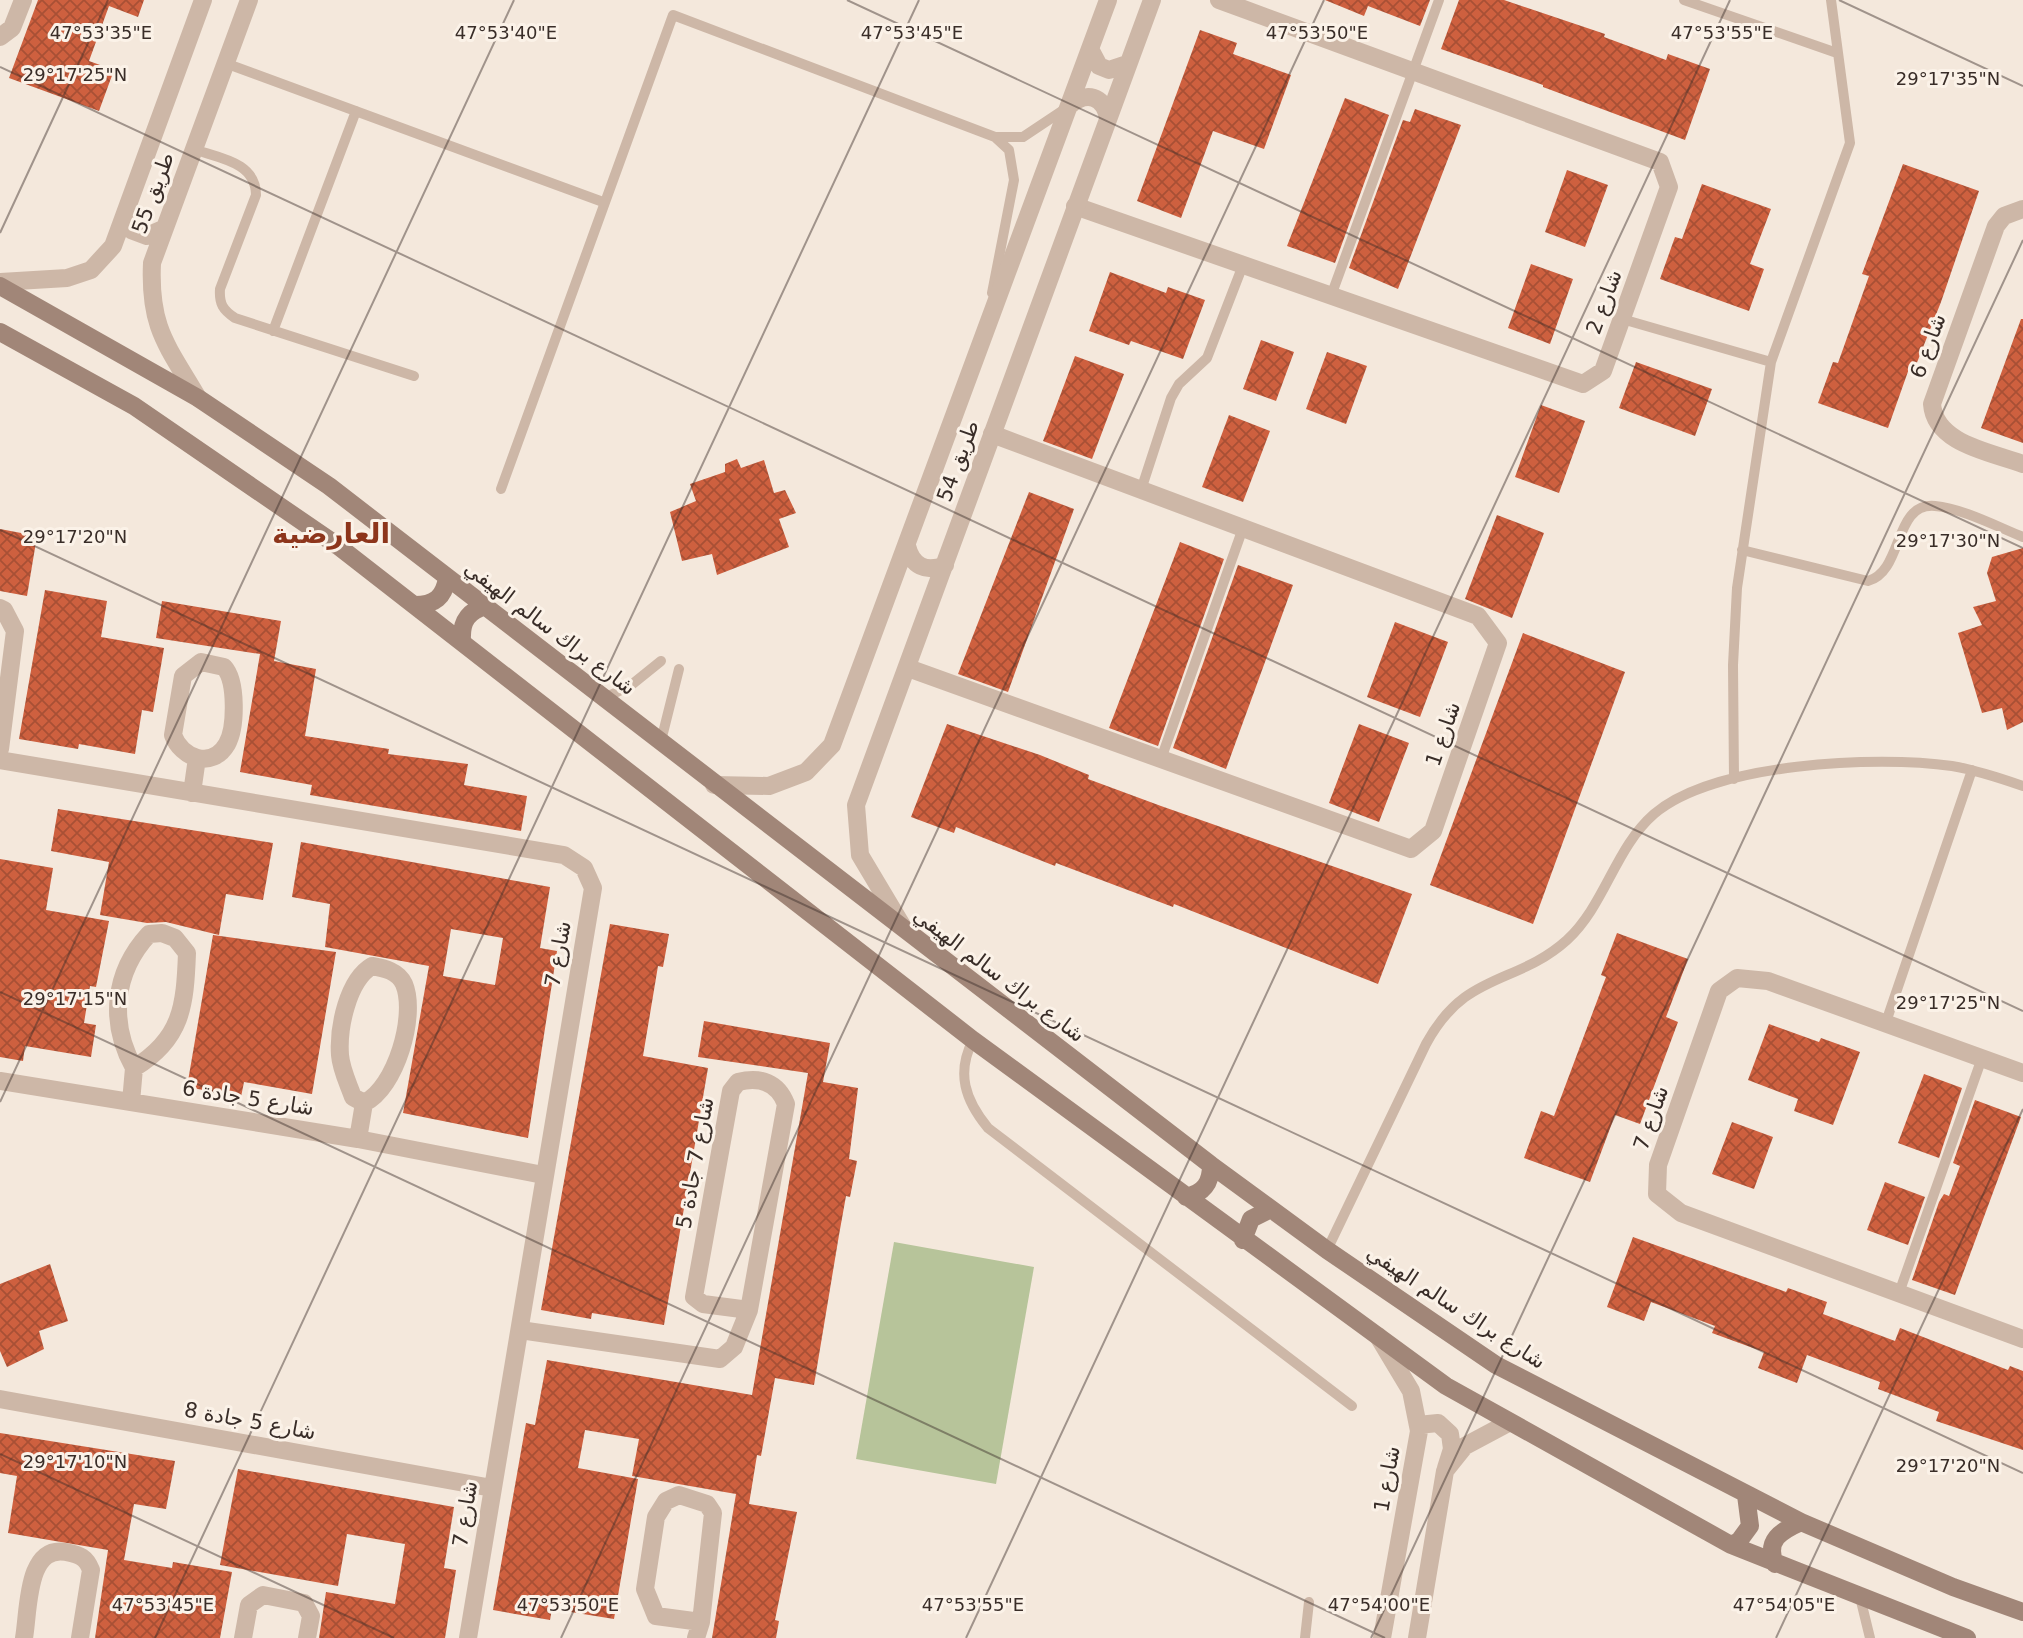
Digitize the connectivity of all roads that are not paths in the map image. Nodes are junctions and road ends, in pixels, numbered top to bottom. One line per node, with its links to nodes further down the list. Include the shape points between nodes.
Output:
1 (23, 0): 10 (street, via 12,28)
2 (203, 0): 24 (street, طريق 55)
3 (249, 0): 13 (street, طريق 55)
4 (1108, 0): 11 (street, طريق 54)
5 (1152, 0): 14 (street, طريق 54)
6 (1219, 0): 15 (street, شارع 2)
7 (1439, 0): 15 (lane)
8 (1684, 0): 12 (lane)
9 (1831, 0): 12 (lane)
10 (0, 37)
11 (1090, 49): 14 (street, via 1099,66 1119,69); 16 (street, طريق 54)
12 (1837, 53): 33 (lane, via 1850,143)
13 (225, 63): 17 (lane); 20 (street, طريق 55)
14 (1127, 64): 18 (street, طريق 54)
15 (1413, 71): 28 (lane); 29 (street, شارع 2, via 1660,162 1670,187)
16 (1070, 104): 18 (street, via 1088,96 1099,99); 19 (lane, via 1023,137); 32 (street, طريق 54)
17 (356, 111): 21 (lane); 30 (lane)
18 (1108, 117): 22 (street, طريق 54)
19 (995, 137): 21 (lane, via 673,15); 32 (lane, via 1009,150 1013,180)
20 (193, 149): 25 (street, طريق 55); 30 (lane, via 237,165 256,183 256,195 219,301 235,318)
21 (603, 202): 38 (lane)
22 (1075, 206): 26 (street, شارع 2); 36 (street, طريق 54)
23 (2023, 209): 37 (street, شارع 6, via 2004,216 1996,226 1932,404 1944,432)
24 (125, 214): 25 (street, via 131,230 148,236); 27 (street, طريق 55, via 113,246 91,270 68,278)
25 (163, 229): 35 (street, طريق 55, via 152,263 150,296 155,321)
26 (1243, 265): 28 (street, شارع 2); 39 (lane, via 1208,358 1179,384 1171,398)
27 (0, 284): 35 (main road, شارع براك سالم الهيفي)
28 (1331, 296): 29 (street, شارع 2, via 1583,384 1603,371)
29 (1622, 319): 33 (lane)
30 (274, 331): 34 (lane)
31 (0, 332): 46 (main road, via 134,406 338,545)
32 (980, 350): 42 (street, طريق 54)
33 (1770, 362): 43 (lane)
34 (414, 376)
35 (198, 398): 45 (main road, شارع براك سالم الهيفي, via 329,486)
36 (992, 434): 39 (street, شارع 1); 44 (street, طريق 54)
37 (2023, 464)
38 (501, 489)
39 (1141, 490): 40 (street, شارع 1)
40 (1243, 528): 57 (lane); 57 (street, شارع 1, via 1478,616 1498,643 1433,831 1411,849)
41 (2023, 537): 43 (lane, via 1940,506 1925,506 1908,520 1887,570 1868,581)
42 (907, 546): 44 (street, via 916,564 925,569); 61 (street, طريق 54, via 832,745 806,772 769,786)
43 (1742, 550): 60 (lane, via 1734,627)
44 (945, 565): 51 (street, طريق 54)
45 (446, 578): 46 (main road, via 438,600); 47 (main road, شارع براك سالم الهيفي)
46 (415, 605): 49 (main road)
47 (486, 607): 49 (main road, via 466,617); 53 (main road, شارع براك سالم الهيفي)
48 (0, 608): 55 (street, via 15,631)
49 (461, 640): 66 (main road)
50 (661, 661): 53 (lane, via 630,686)
51 (908, 668): 57 (street, شارع 1); 64 (street, طريق 54, via 856,806 860,855)
52 (678, 669): 54 (lane)
53 (604, 698): 54 (main road, شارع براك سالم الهيفي)
54 (660, 741): 61 (main road, شارع براك سالم الهيفي)
55 (0, 749)
56 (197, 758): 56 (street, via 181,750 173,734 183,676 193,665 209,661 224,667 233,680 229,741 213,757); 63 (street)
57 (1161, 759)
58 (0, 760): 63 (street, شارع 7)
59 (1972, 770): 60 (lane, via 1893,762 1839,763); 62 (lane); 65 (lane)
60 (1734, 779): 79 (lane, via 1696,790 1655,814 1638,831 1567,940 1477,987 1442,1017)
61 (714, 785): 64 (main road, شارع براك سالم الهيفي)
62 (2023, 786)
63 (192, 793): 75 (street, شارع 7, via 564,855 584,868 593,888)
64 (907, 933): 74 (main road, شارع براك سالم الهيفي)
65 (1886, 1022): 67 (street, شارع 7); 80 (street, شارع 7, via 1768,981 1737,978 1719,991 1658,1165 1657,1194 1681,1213)
66 (973, 1040): 76 (main road); 86 (lane, via 962,1073 972,1105 988,1128)
67 (1982, 1058): 69 (street, شارع 7); 80 (lane)
68 (134, 1069): 68 (street, via 168,1042 185,993 187,953 175,938 162,933 149,934 135,949 119,995 121,1045); 71 (street)
69 (2023, 1073)
70 (0, 1081): 71 (street, شارع 5 جادة 6)
71 (131, 1102): 73 (street, شارع 5 جادة 6)
72 (364, 1103): 72 (street, via 377,1097 399,1062 407,1007 404,983 388,968 372,966 360,973 349,997 340,1054 353,1097); 73 (street)
73 (358, 1139): 75 (street, شارع 5 جادة 6)
74 (1211, 1165): 76 (main road, via 1206,1187); 77 (main road, شارع براك سالم الهيفي)
75 (543, 1175): 82 (street, شارع 7)
76 (1185, 1197): 78 (main road)
77 (1271, 1209): 78 (main road, via 1251,1219); 79 (main road, شارع براك سالم الهيفي)
78 (1243, 1240): 83 (main road)
79 (1327, 1250): 91 (main road, شارع براك سالم الهيفي, via 1496,1365)
80 (1899, 1293): 84 (street, شارع 7)
81 (749, 1311): 81 (street, شارع 7 جادة 5, via 786,1104 773,1085 761,1080 738,1082 731,1091 694,1297 703,1304); 82 (street, شارع 7 جادة 5, via 734,1347 720,1359)
82 (520, 1331): 90 (street, شارع 7)
83 (1378, 1336): 87 (main road, via 1446,1386); 88 (street, شارع 1, via 1411,1391)
84 (2023, 1339)
85 (0, 1399): 90 (street, شارع 5 جادة 8)
86 (1352, 1405)
87 (1510, 1422): 89 (street, via 1465,1446); 93 (main road)
88 (1418, 1425): 89 (street, via 1438,1423 1450,1434); 105 (street, شارع 1)
89 (1445, 1472): 106 (street)
90 (492, 1488): 99 (street, شارع 7)
91 (1746, 1494): 92 (main road, شارع براك سالم الهيفي); 93 (main road, via 1749,1526)
92 (1801, 1522): 94 (main road, via 1772,1543); 97 (main road, شارع براك سالم الهيفي)
93 (1731, 1545): 94 (main road)
94 (1775, 1564): 95 (main road)
95 (1860, 1598): 107 (lane); 108 (main road)
96 (1309, 1602): 104 (lane)
97 (2023, 1612)
98 (698, 1630): 98 (street, via 713,1513 707,1504 679,1495 666,1501 656,1517 645,1589 656,1616)
99 (473, 1637)
100 (24, 1638): 101 (street, via 36,1567 47,1552 56,1550 80,1555 91,1570)
101 (80, 1638)
102 (243, 1638): 103 (street, via 249,1605 263,1595 304,1603 311,1616)
103 (307, 1638)
104 (1305, 1638)
105 (1382, 1638)
106 (1418, 1638)
107 (1870, 1638)
108 (1967, 1638)

